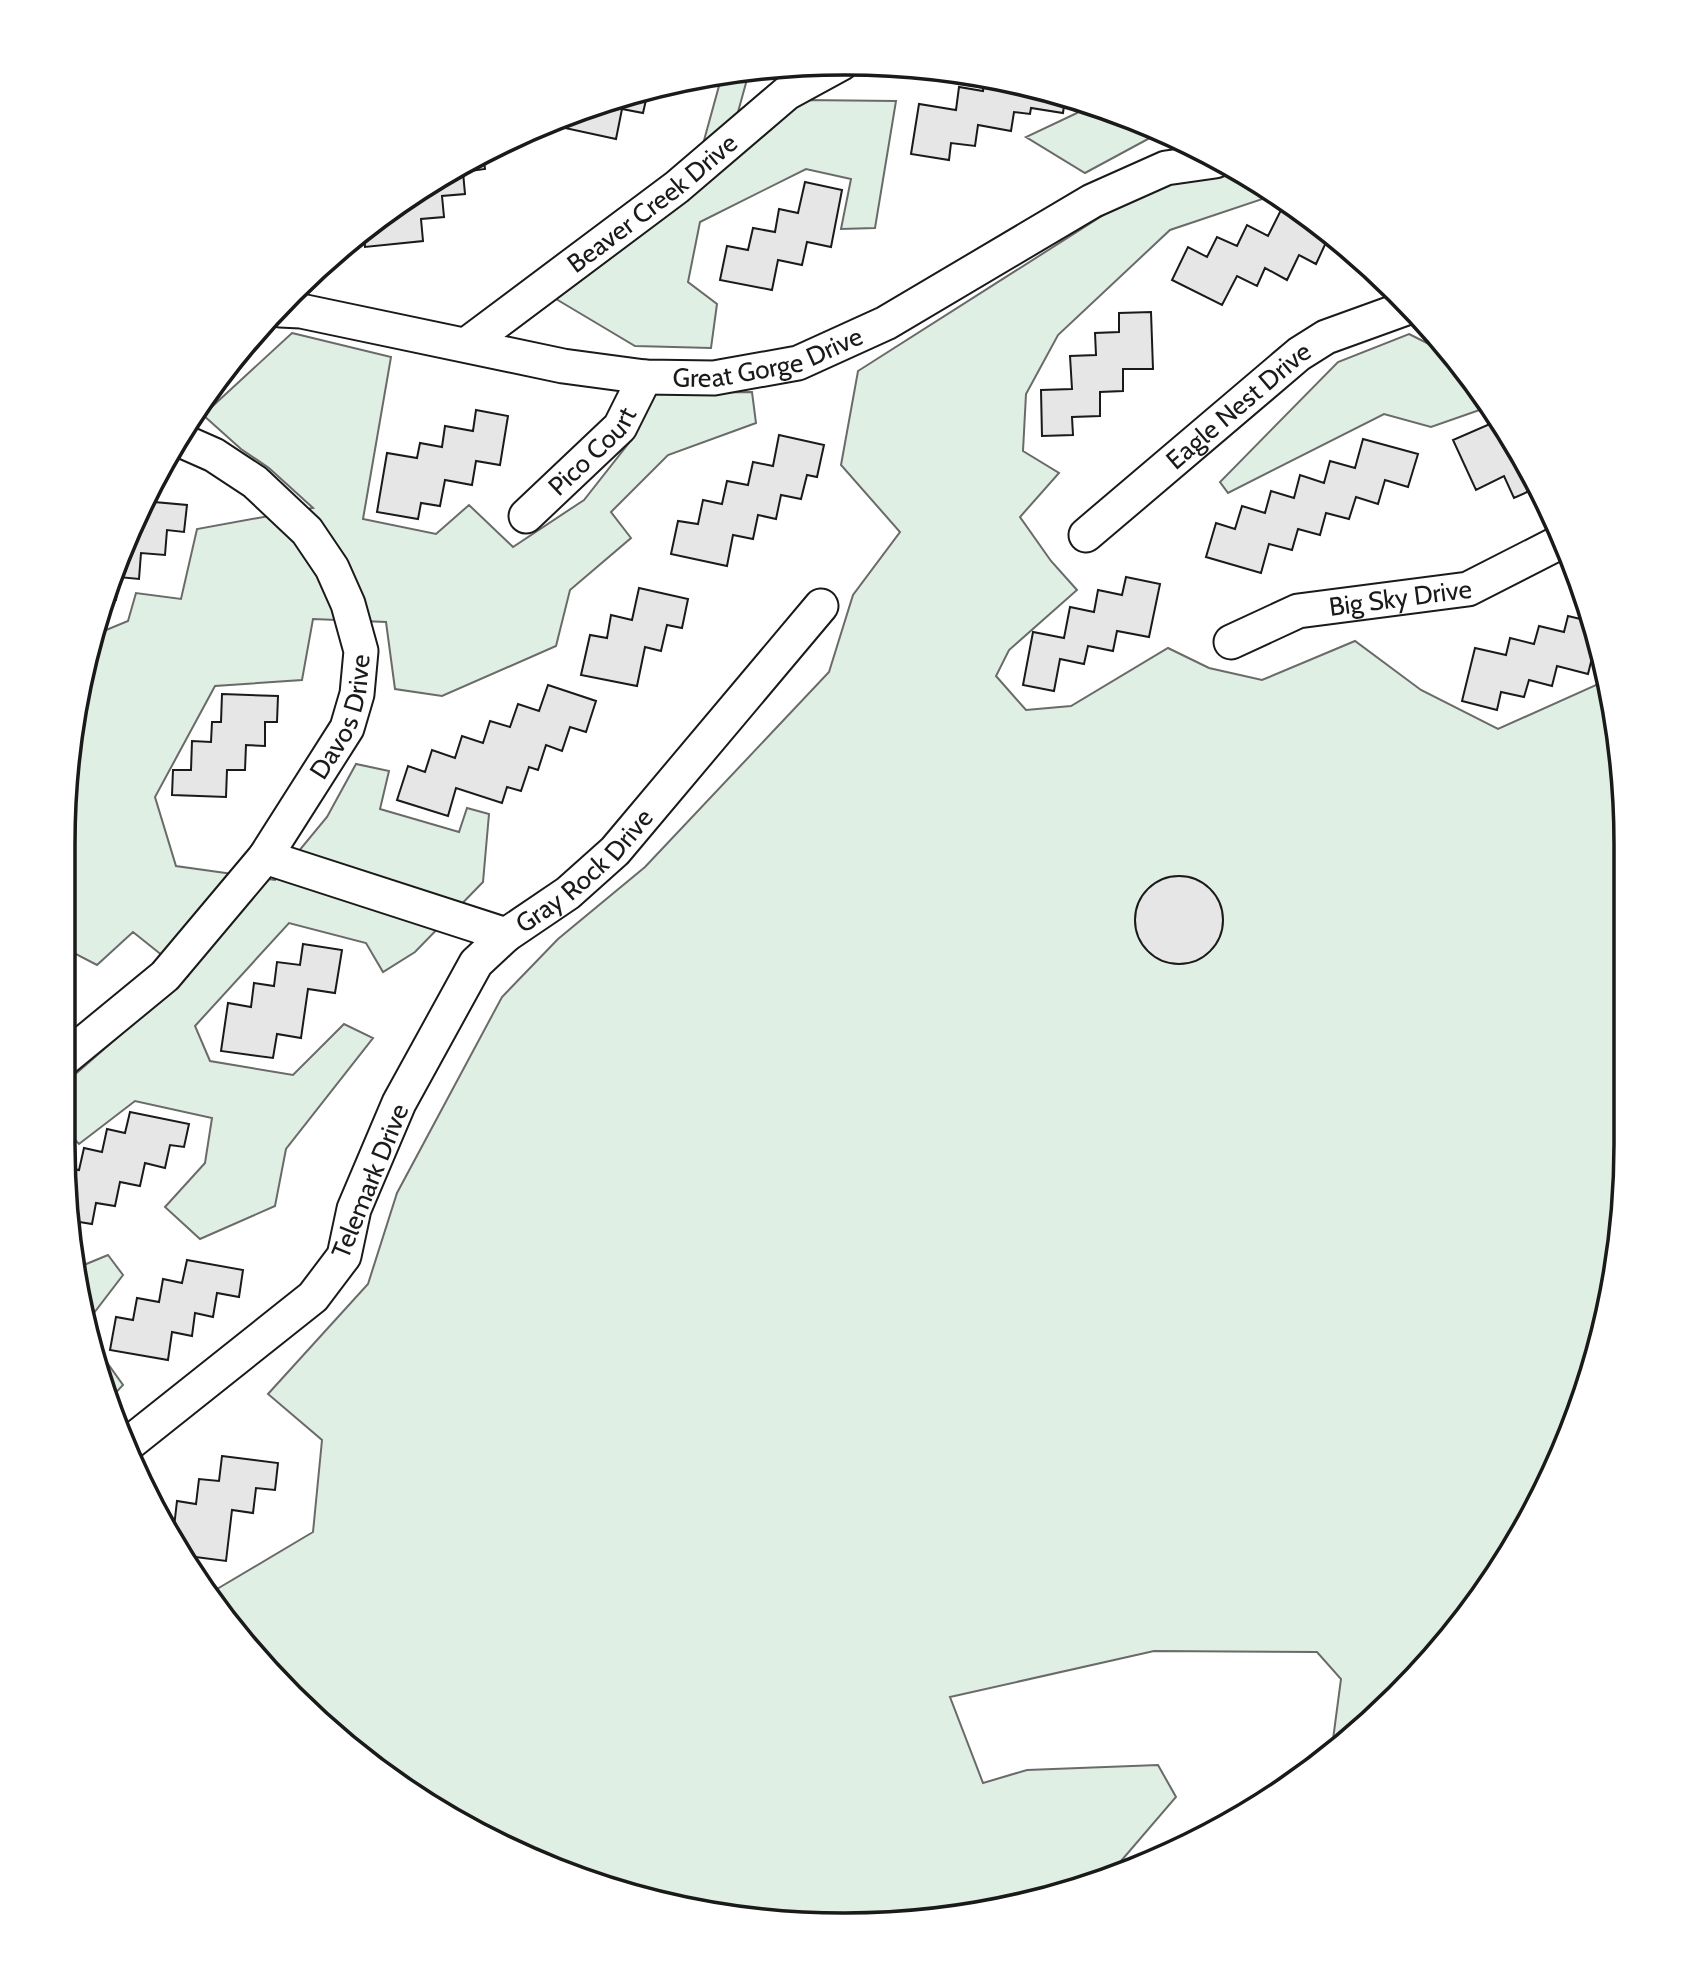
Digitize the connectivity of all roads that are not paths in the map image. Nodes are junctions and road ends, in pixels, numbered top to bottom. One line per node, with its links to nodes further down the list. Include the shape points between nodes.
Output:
1 (818, 76): 5 (street, Beaver Creek Drive, via 787,93 677,187)
2 (1178, 158): 6 (street, Great Gorge Drive, via 1092,201 886,323 799,363 714,378)
3 (291, 311): 5 (street, Great Gorge Drive)
4 (1398, 311): 9 (street, Eagle Nest Drive, via 1326,337 1299,354)
5 (466, 345): 6 (street, Great Gorge Drive, via 563,366)
6 (645, 377): 8 (street, Pico Court, via 620,427)
7 (188, 444): 13 (street, Davos Drive, via 255,482 307,531 332,568 348,604 360,651 357,694 347,728)
8 (526, 516)
9 (1086, 535)
10 (1553, 546): 12 (street, Big Sky Drive, via 1468,589 1298,611)
11 (821, 606): 14 (street, Gray Rock Drive, via 615,851 568,893)
12 (1231, 642)
13 (265, 858): 14 (street, Gray Rock Drive); 15 (street, Davos Drive, via 165,976)
14 (506, 935): 16 (street, Telemark Drive, via 476,963 399,1103 354,1209 344,1256 313,1297)
15 (75, 1050)
16 (134, 1439)

